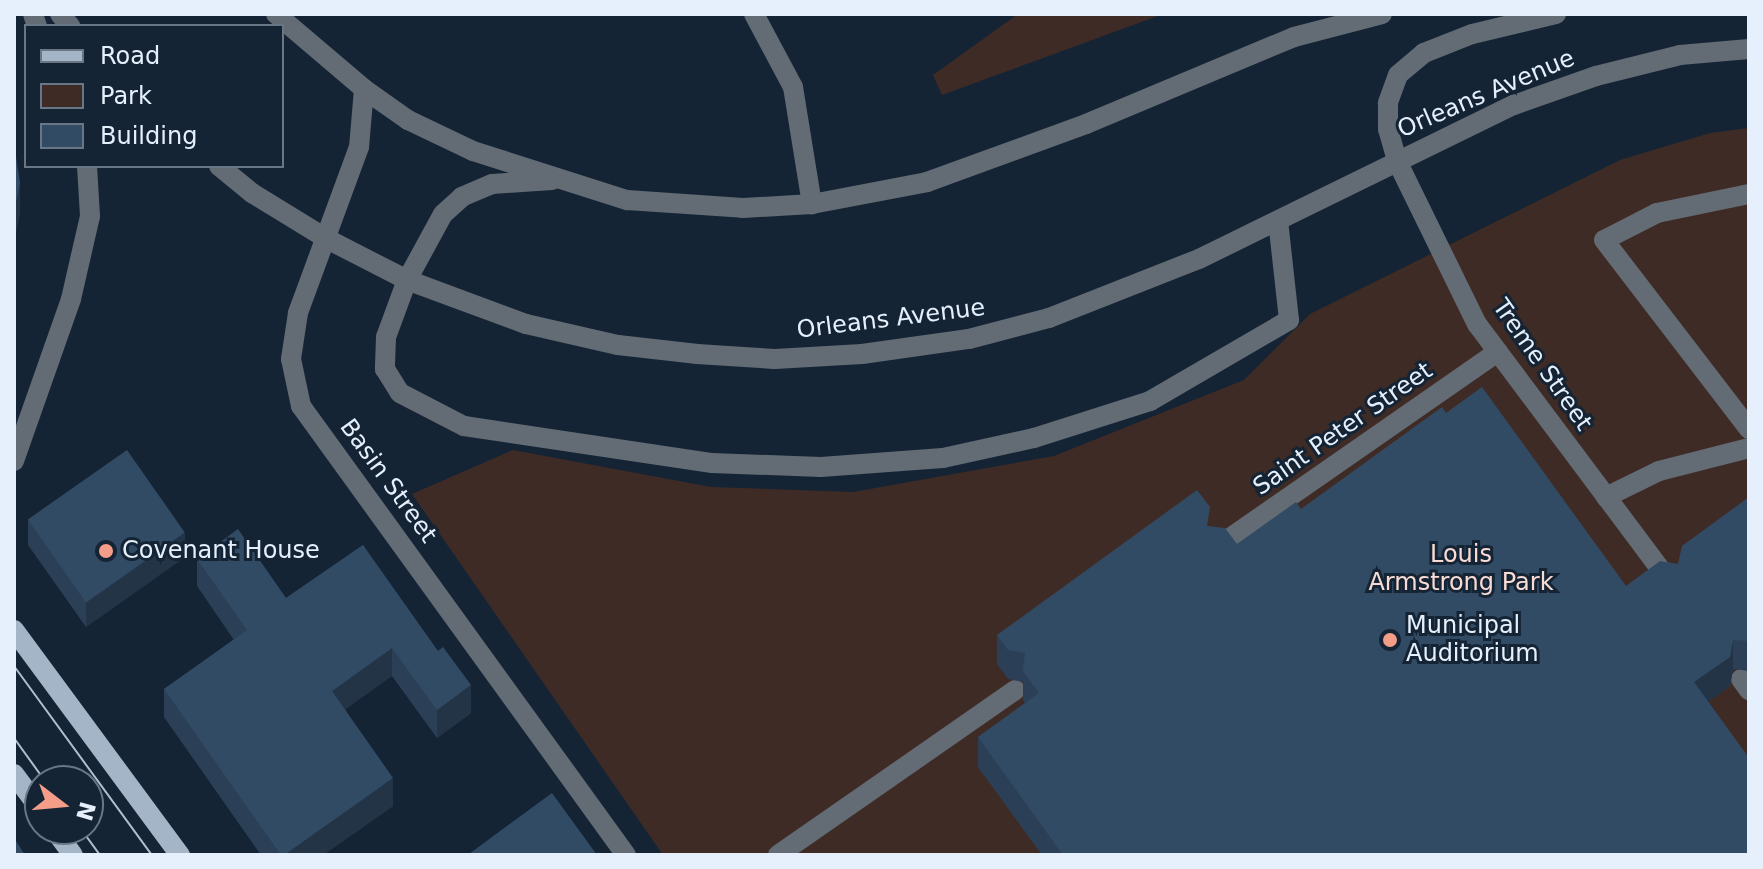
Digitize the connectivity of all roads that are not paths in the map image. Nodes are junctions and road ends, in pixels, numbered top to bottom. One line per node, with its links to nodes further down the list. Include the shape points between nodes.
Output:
1 (277, 14): 8 (street)
2 (754, 14): 14 (street, via 793,87)
3 (1337, 14): 6 (street)
4 (1382, 14): 6 (street)
5 (1556, 14): 9 (street, Treme Street, via 1436,48 1398,75 1388,103)
6 (1294, 37): 14 (street, via 1086,124 927,182)
7 (1749, 49): 9 (street, Orleans Avenue, via 1680,55 1596,76 1514,105)
8 (364, 89): 12 (street, via 408,120); 16 (street, Basin Street, via 359,147)
9 (1397, 161): 15 (street, Orleans Avenue); 18 (street, Treme Street, via 1477,324)
10 (87, 168): 21 (street, via 90,216 71,299)
11 (221, 168): 16 (street, Orleans Avenue)
12 (552, 180): 14 (street, via 627,200 682,207); 17 (street, via 492,184 462,197 443,214)
13 (1749, 194): 19 (street, via 1657,213 1604,240)
14 (812, 204)
15 (1278, 221): 17 (street, Orleans Avenue, via 1118,295 1049,318 969,339 847,355 775,359 618,345 526,324); 17 (street, via 1289,320 1150,401 1034,438 943,458 821,467 696,461 464,426 424,409 400,393 385,369 386,337)
16 (327, 239): 17 (street, Orleans Avenue); 28 (street, Basin Street, via 298,313 291,359 301,406)
17 (407, 280)
18 (1498, 352): 22 (street, Treme Street); 23 (street, Saint Peter Street)
19 (1749, 429)
20 (1749, 448): 22 (street, via 1659,471)
21 (14, 461)
22 (1606, 497): 24 (street, Treme Street)
23 (1217, 547)
24 (1671, 583)
25 (14, 630): 27 (main road)
26 (1015, 690): 29 (street)
27 (180, 855)
28 (626, 855)
29 (778, 855)

